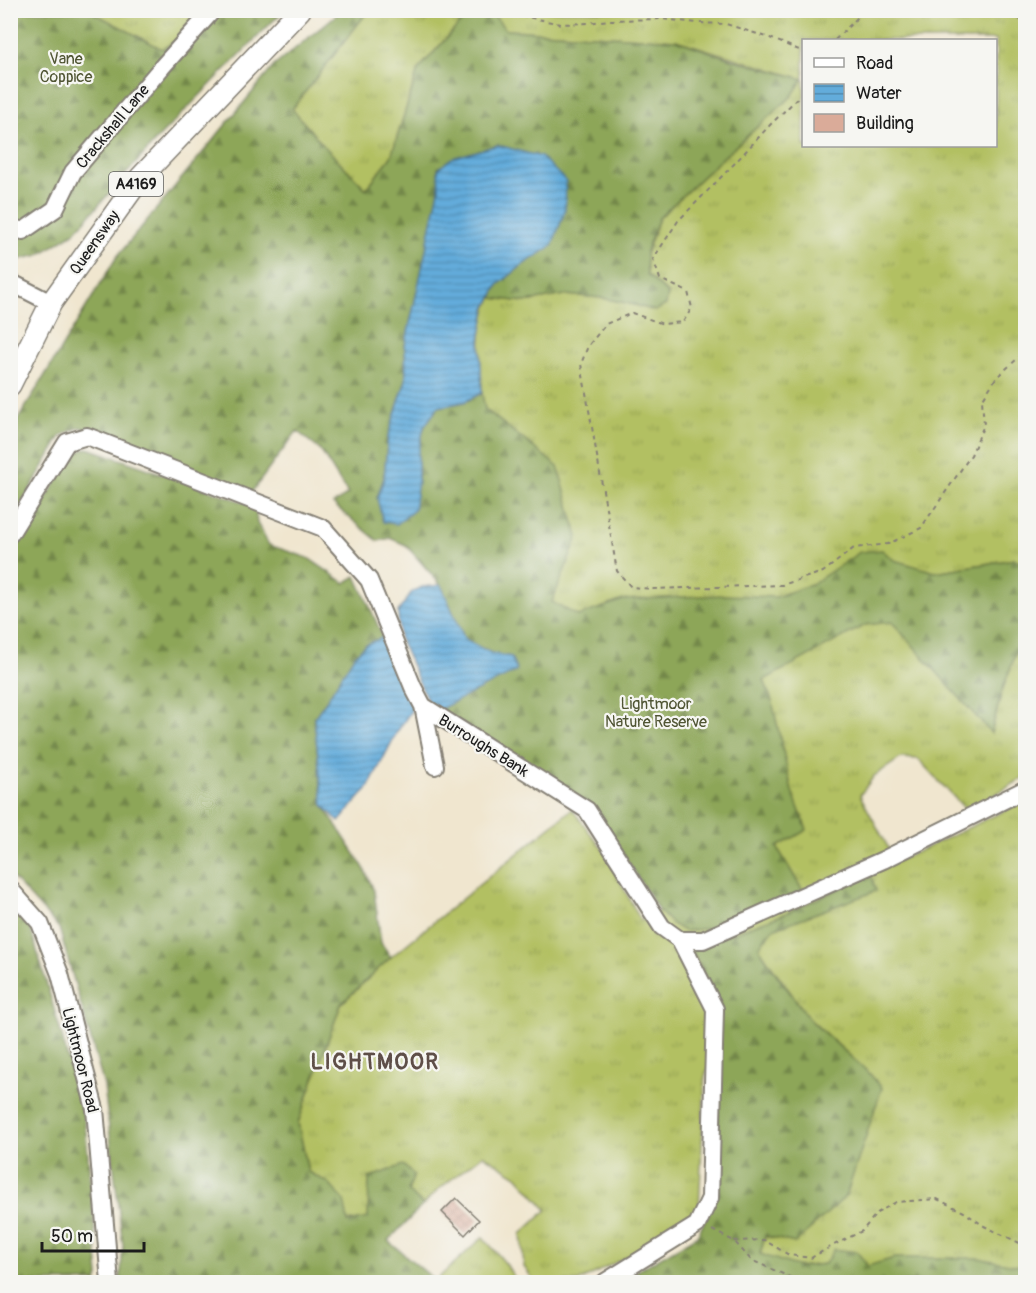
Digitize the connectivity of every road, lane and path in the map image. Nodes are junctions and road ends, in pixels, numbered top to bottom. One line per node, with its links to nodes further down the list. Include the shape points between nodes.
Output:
1 (213, 10): 10 (street, Crackshall Lane, via 73,172 55,209 23,231)
2 (300, 10): 12 (main road, Queensway / A4169, via 141,177)
3 (514, 10): 8 (path, via 523,16 561,24 662,19 726,24)
4 (865, 10): 7 (path)
5 (1003, 10): 6 (path)
6 (1026, 23)
7 (836, 39)
8 (802, 49)
9 (802, 94): 13 (path, via 678,220 653,259 660,279 688,292 692,308 683,322 663,324 632,313 606,324 588,346 581,364 617,571 631,587 653,589 782,585 823,572 854,548 888,544 921,528 971,455 984,425 982,400 996,378)
10 (10, 227)
11 (10, 282): 12 (street)
12 (51, 303): 14 (main road, Queensway / A4169)
13 (1026, 354)
14 (10, 385)
15 (10, 534): 16 (street, Burroughs Bank, via 67,442 87,436 323,528 369,579)
16 (423, 706): 17 (street); 20 (street, Burroughs Bank, via 587,810 662,927)
17 (435, 766)
18 (1026, 789): 20 (street, via 883,860 703,940)
19 (10, 889): 24 (street, Lightmoor Road, via 40,923 60,974 92,1097)
20 (680, 940): 21 (street, via 715,1009 710,1198)
21 (697, 1226): 22 (path); 25 (street)
22 (734, 1241): 23 (path, via 764,1239 789,1255 812,1258 862,1231 877,1213 896,1202 937,1199); 26 (path, via 751,1260)
23 (1026, 1246)
24 (110, 1282)
25 (605, 1282)
26 (801, 1282)

